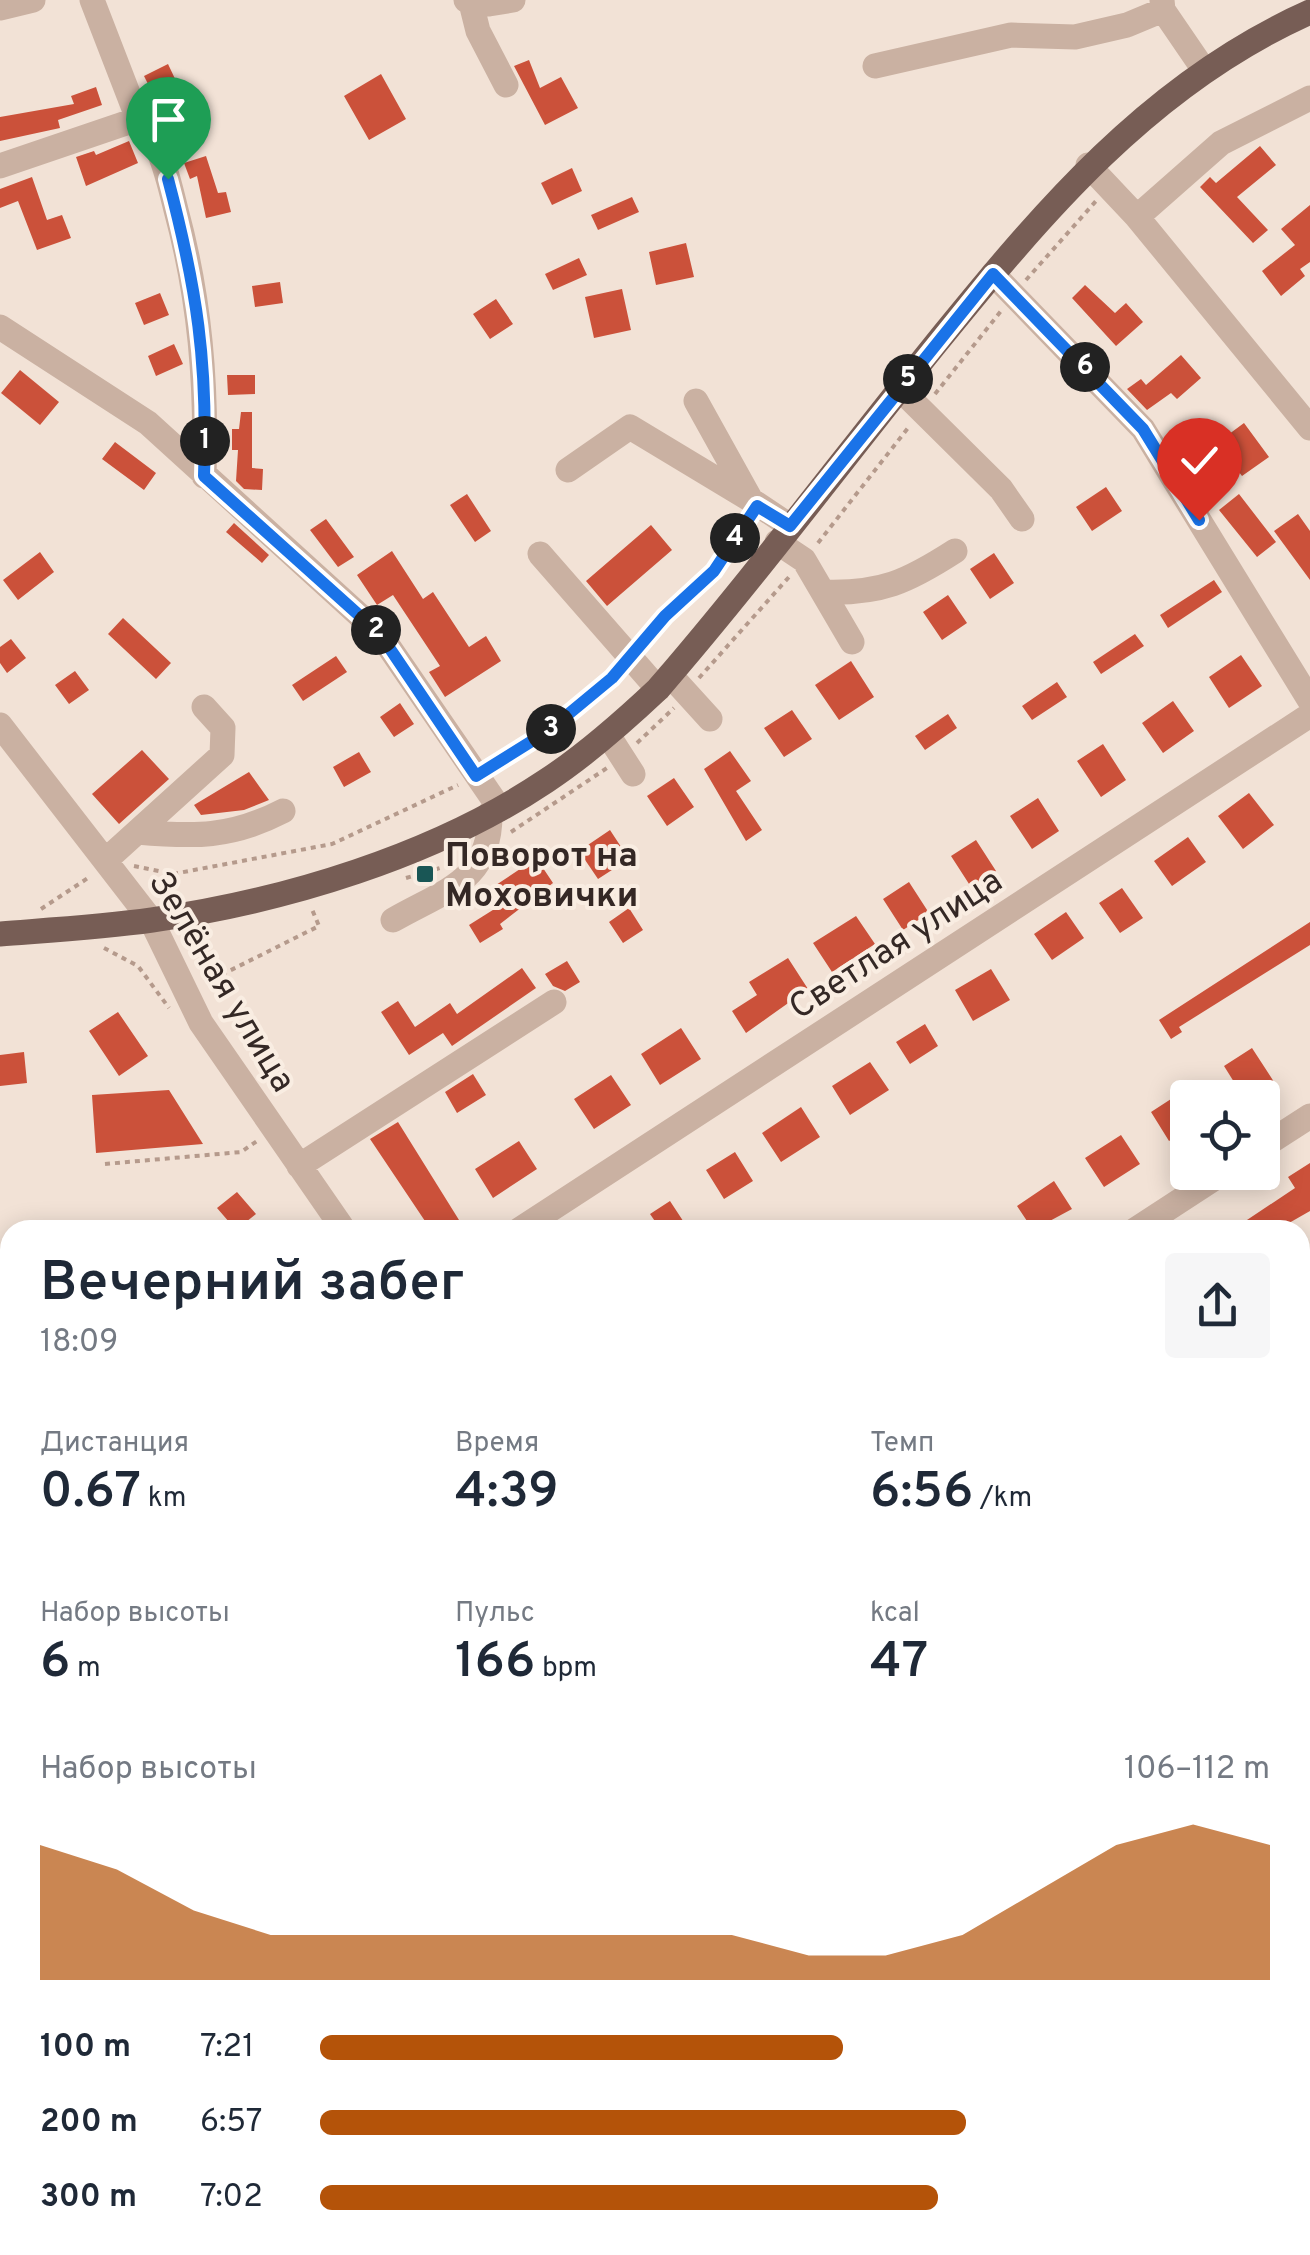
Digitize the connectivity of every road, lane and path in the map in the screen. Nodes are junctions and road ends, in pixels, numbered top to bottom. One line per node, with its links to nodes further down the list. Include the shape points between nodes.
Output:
1 (33, 0): 6 (street)
2 (92, 0): 12 (street)
3 (513, 0): 4 (street)
4 (468, 2): 10 (street)
5 (1162, 5): 8 (street, via 1127,25 1074,38 1011,36); 9 (street)
6 (0, 8)
7 (1310, 12): 9 (main road)
8 (875, 66)
9 (1204, 70): 13 (main road)
10 (506, 85)
11 (1310, 98): 15 (street, via 1222,143)
12 (138, 119): 14 (street); 22 (street, via 151,132 168,179 194,278 204,341)
13 (1088, 164): 15 (street); 16 (main road)
14 (0, 166)
15 (1137, 217): 20 (street)
16 (993, 274): 18 (main road); 32 (street, via 1143,429)
17 (0, 327): 22 (street, via 148,423)
18 (900, 389): 24 (street, via 1001,489); 25 (main road)
19 (696, 401): 23 (street)
20 (1310, 428)
21 (568, 470): 23 (street, via 630,427)
22 (204, 476): 39 (street, via 380,634)
23 (754, 503): 25 (street); 30 (path, via 714,571)
24 (1022, 519)
25 (784, 534): 28 (street); 31 (main road)
26 (955, 552): 28 (street, via 865,594)
27 (540, 554): 30 (street)
28 (823, 592): 29 (street)
29 (852, 642)
30 (630, 656): 31 (street); 39 (path, via 548,731)
31 (664, 682): 35 (street); 37 (main road)
32 (1310, 702)
33 (204, 707): 42 (street, via 223,728 222,755)
34 (1310, 716): 60 (street, Светлая улица)
35 (710, 720)
36 (0, 725): 43 (street, Зелёная улица)
37 (608, 734): 38 (street); 41 (main road)
38 (633, 774)
39 (476, 776): 41 (street); 43 (path, via 332,844 173,874)
40 (283, 811): 42 (street, via 246,830)
41 (495, 811): 46 (main road, via 396,855 296,888); 47 (street, via 490,843 474,874)
42 (138, 832): 43 (street)
43 (110, 864): 45 (path, via 40,912); 46 (street, Зелёная улица)
44 (310, 907): 50 (path, via 319,926 221,976 200,976)
45 (27, 912)
46 (151, 920): 48 (main road); 54 (street, Зелёная улица, via 201,1024)
47 (392, 920)
48 (0, 934)
49 (90, 946): 52 (path, via 124,956)
50 (204, 990)
51 (554, 1002): 57 (street)
52 (173, 1014)
53 (1310, 1116): 55 (street)
54 (273, 1131): 56 (path, via 241,1152); 57 (street, Зелёная улица)
55 (1280, 1135)
56 (105, 1164)
57 (298, 1166): 59 (street, Зелёная улица)
58 (1196, 1190): 61 (street)
59 (337, 1220)
60 (534, 1220)
61 (1150, 1220)

